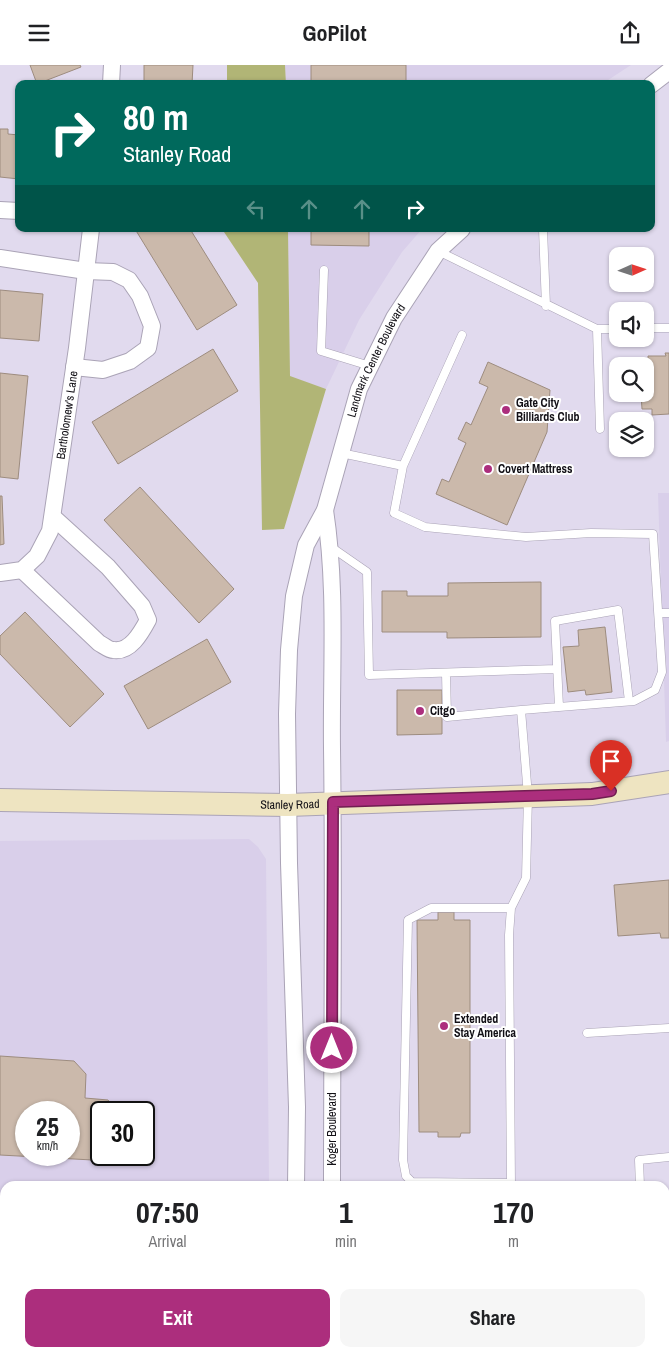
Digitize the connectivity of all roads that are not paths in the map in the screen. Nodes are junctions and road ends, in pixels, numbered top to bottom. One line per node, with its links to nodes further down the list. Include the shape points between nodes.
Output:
1 (112, 65): 3 (street)
2 (669, 71): 4 (street)
3 (111, 80)
4 (655, 82)
5 (0, 210): 6 (street)
6 (15, 211)
7 (91, 232): 13 (street, Bartholomew's Lane)
8 (459, 232): 10 (street, Landmark Center Boulevard)
9 (543, 232): 14 (lane)
10 (438, 251): 14 (lane); 20 (street, Landmark Center Boulevard, via 394,318)
11 (0, 258): 13 (street)
12 (324, 270): 20 (lane, via 321,351)
13 (86, 271): 21 (street, Bartholomew's Lane); 21 (street, via 113,272 129,280 140,296 152,325 148,348 130,361 103,370)
14 (546, 306): 17 (lane)
15 (654, 328): 16 (lane)
16 (669, 328)
17 (596, 329): 18 (lane); 22 (lane)
18 (609, 329)
19 (462, 335): 24 (lane)
20 (370, 366): 23 (street, Landmark Center Boulevard, via 359,389)
21 (74, 367): 26 (street, Bartholomew's Lane)
22 (600, 429)
23 (341, 453): 24 (lane); 25 (street, Landmark Center Boulevard)
24 (403, 466): 30 (lane, via 394,513 425,527 526,537 653,534)
25 (325, 510): 27 (street, Landmark Center Boulevard); 42 (street, Landmark Center Boulevard, via 306,545 294,596 289,650)
26 (53, 517): 28 (street, Bartholomew's Lane, via 38,556); 28 (street, via 108,567 142,606 148,620 141,633 128,647 113,650 99,643)
27 (331, 547): 34 (lane, via 367,572 369,675); 41 (street, Landmark Center Boulevard)
28 (22, 569): 29 (street)
29 (0, 573)
30 (659, 613): 31 (lane); 33 (lane)
31 (669, 613)
32 (557, 669): 34 (lane); 35 (lane, via 554,621 618,610); 36 (lane)
33 (666, 672): 35 (lane, via 655,691)
34 (446, 673): 37 (lane, via 448,717)
35 (629, 701): 36 (lane)
36 (559, 707): 37 (lane)
37 (521, 710): 39 (lane)
38 (669, 782): 39 (street, Stanley Road, via 592,794)
39 (528, 796): 41 (street, Stanley Road); 43 (lane, via 526,878)
40 (0, 800): 42 (street, Stanley Road)
41 (333, 802): 42 (street, Stanley Road); 48 (street, Koger Boulevard)
42 (288, 805): 47 (street, via 297,1107)
43 (511, 907): 49 (lane, via 430,908 408,920 403,1160 406,1176); 50 (lane)
44 (669, 1028): 45 (lane)
45 (587, 1033)
46 (669, 1157): 51 (lane, via 639,1160)
47 (296, 1181)
48 (332, 1181)
49 (411, 1181)
50 (511, 1181)
51 (640, 1181)

